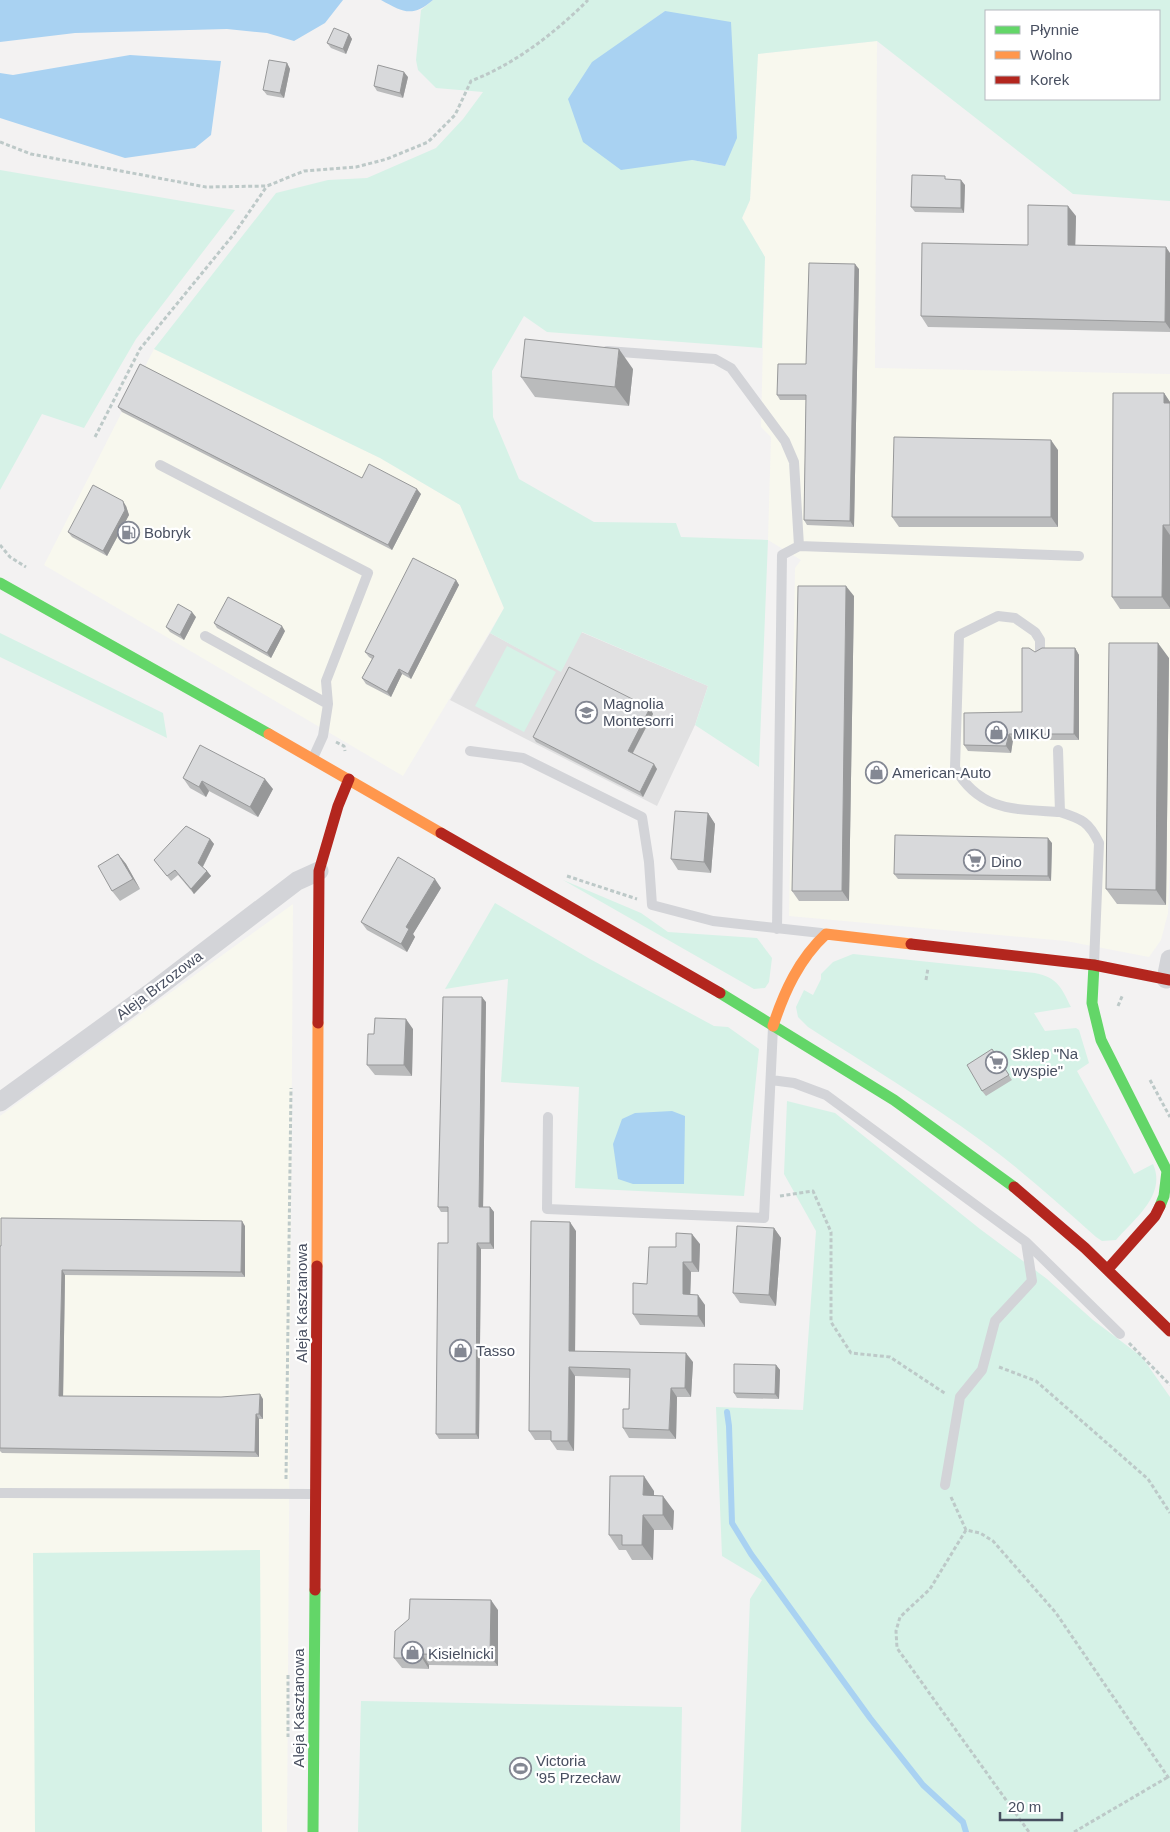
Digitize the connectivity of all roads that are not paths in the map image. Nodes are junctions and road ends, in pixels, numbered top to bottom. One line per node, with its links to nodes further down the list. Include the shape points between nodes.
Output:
1 (596, 350): 3 (lane, via 715,359 731,368 786,441 794,462)
2 (160, 465): 8 (lane, via 368,573 326,681)
3 (799, 546): 4 (lane); 15 (lane, via 782,556)
4 (1079, 556)
5 (0, 583): 11 (street)
6 (205, 636): 8 (lane)
7 (1040, 652): 13 (lane, via 1040,640 1015,618 998,616 959,635 955,768 964,784 993,804 1009,809)
8 (328, 704): 11 (lane, via 323,736)
9 (1058, 750): 13 (lane)
10 (470, 751): 15 (lane, via 523,758 642,817 652,904 713,920)
11 (313, 759): 12 (street)
12 (349, 779): 14 (street, Aleja Kasztanowa); 20 (street)
13 (1060, 812): 18 (lane, via 1092,827 1099,843)
14 (319, 871): 22 (street, Aleja Brzozowa, via 296,882); 31 (street, Aleja Kasztanowa)
15 (777, 929): 16 (lane)
16 (826, 934): 18 (street); 20 (street, via 814,943 799,968)
17 (1170, 959): 19 (street)
18 (1094, 965): 19 (street); 24 (street, via 1092,1003 1101,1040)
19 (1168, 979)
20 (773, 1026): 21 (lane); 26 (street, via 948,1137 1033,1201)
21 (772, 1080): 23 (lane, via 764,1218 547,1209); 25 (lane, via 794,1083 826,1095)
22 (0, 1102)
23 (548, 1117)
24 (1168, 1174): 26 (street, via 1161,1205 1146,1228)
25 (1026, 1242): 28 (lane); 29 (lane, via 1032,1281 995,1321 982,1370 960,1397)
26 (1108, 1269): 27 (street)
27 (1170, 1332)
28 (1120, 1334)
29 (945, 1485)
30 (0, 1494): 31 (lane)
31 (314, 1494): 32 (street, Aleja Kasztanowa)
32 (313, 1832)

